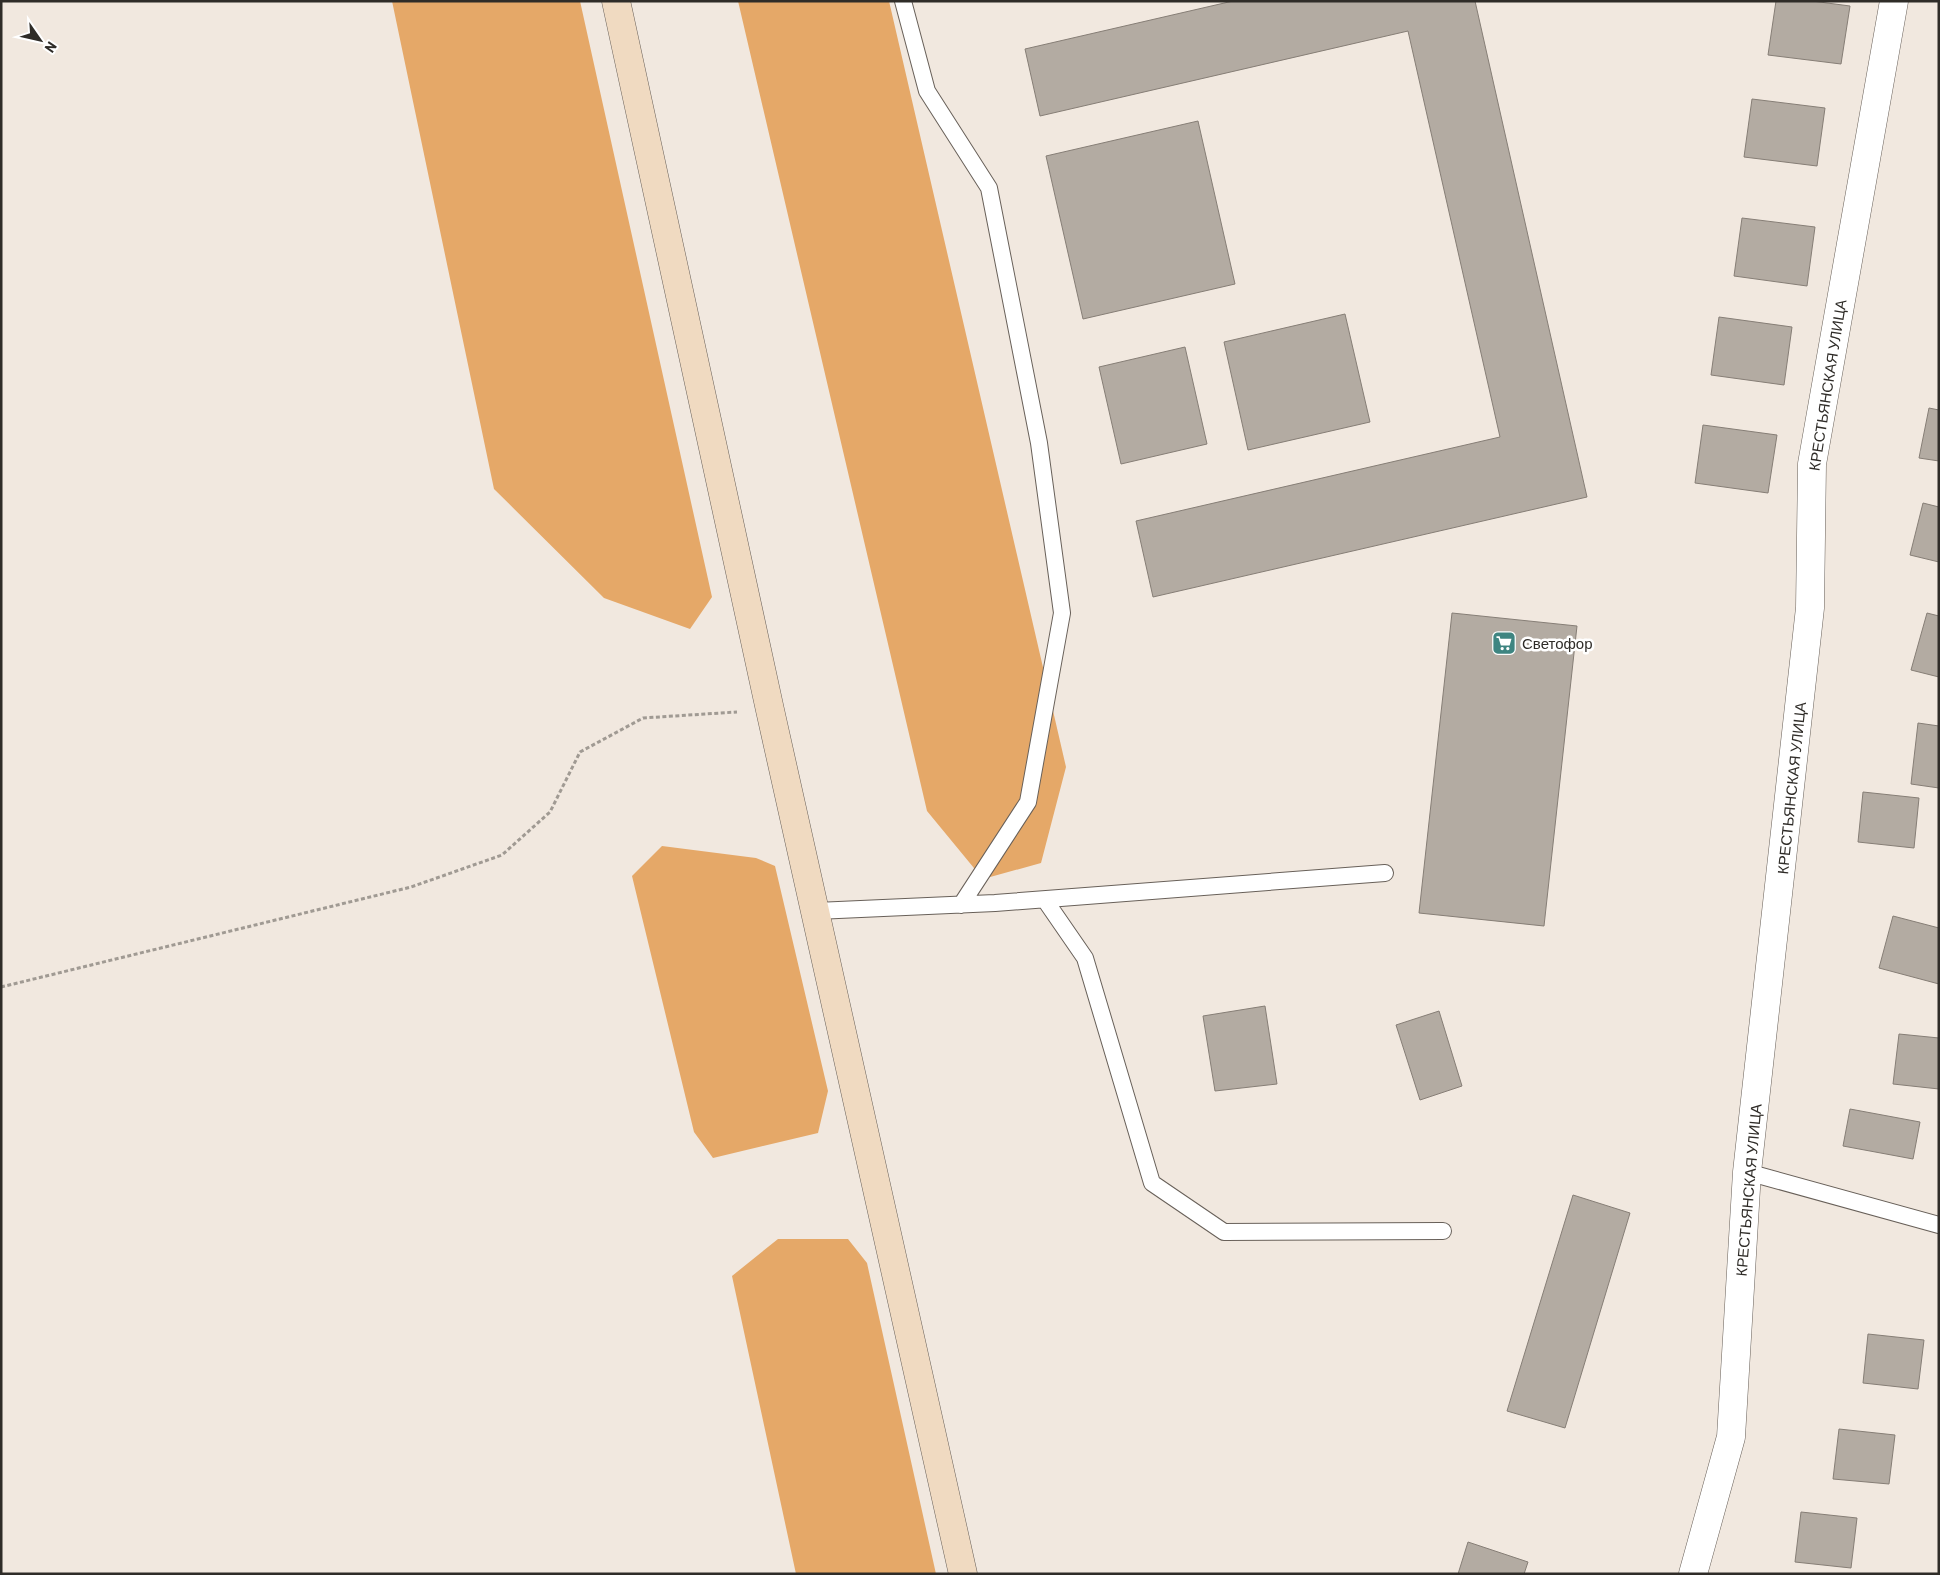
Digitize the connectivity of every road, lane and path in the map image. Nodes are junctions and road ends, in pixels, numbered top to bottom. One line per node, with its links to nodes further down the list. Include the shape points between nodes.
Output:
1 (616, 1): 4 (street)
2 (904, 1): 7 (lane, via 927,91 989,188 1039,443 1062,613 1028,802)
3 (1894, 1): 10 (street, КРЕСТЬЯНСКАЯ УЛИЦА, via 1812,464 1810,608)
4 (770, 710): 8 (street); 9 (path, via 643,718 580,752 550,812 502,855 411,887)
5 (1384, 873): 6 (lane)
6 (1045, 900): 7 (lane); 12 (lane, via 1085,958 1152,1183 1224,1232)
7 (961, 905): 8 (lane)
8 (816, 911): 13 (street)
9 (1, 987)
10 (1747, 1172): 11 (lane); 14 (street, КРЕСТЬЯНСКАЯ УЛИЦА, via 1732,1436)
11 (1939, 1225)
12 (1443, 1231)
13 (963, 1574)
14 (1693, 1574)

